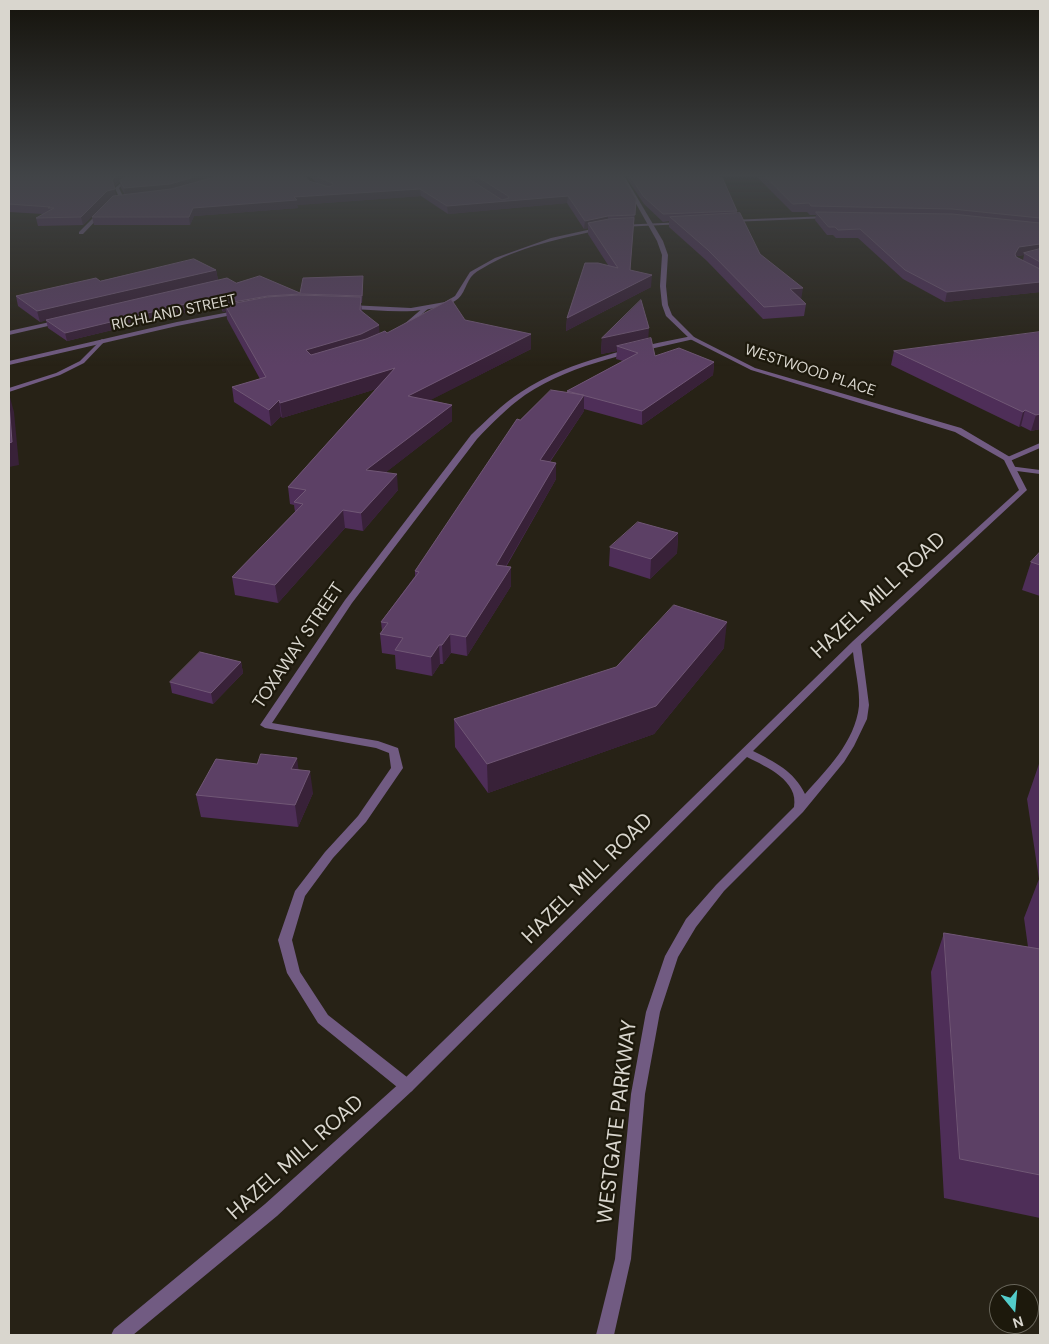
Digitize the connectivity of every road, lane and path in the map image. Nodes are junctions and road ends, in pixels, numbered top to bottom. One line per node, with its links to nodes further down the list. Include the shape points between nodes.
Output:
1 (552, 240): 4 (street, via 485,264 472,273 457,298)
2 (659, 240): 9 (street, WESTWOOD PLACE, via 665,255 663,286 668,316)
3 (346, 307): 4 (street)
4 (426, 308): 8 (street)
5 (250, 310): 10 (street, RICHLAND STREET)
6 (66, 320): 7 (street)
7 (9, 333)
8 (397, 334)
9 (692, 338): 14 (street, WESTWOOD PLACE, via 753,369 958,430); 19 (street, TOXAWAY STREET, via 622,352 578,365 518,396 494,415 348,602 265,725 378,745 394,751 397,768 362,819 299,894 285,940 294,973 323,1018)
10 (102, 341): 11 (street, RICHLAND STREET); 12 (street, via 82,362 58,374)
11 (9, 363)
12 (9, 390)
13 (1040, 446): 14 (street)
14 (1010, 463): 15 (street); 16 (street, HAZEL MILL ROAD, via 1024,490)
15 (1040, 472)
16 (856, 644): 17 (street, HAZEL MILL ROAD); 18 (street, WESTGATE PARKWAY, via 864,705 862,720 856,736)
17 (746, 752): 18 (street, via 790,777 801,799); 19 (street, HAZEL MILL ROAD)
18 (799, 809): 21 (street, WESTGATE PARKWAY, via 720,888 691,923 672,956 653,1012 640,1085 623,1259)
19 (407, 1086): 20 (street, HAZEL MILL ROAD, via 271,1210)
20 (120, 1335)
21 (605, 1335)

